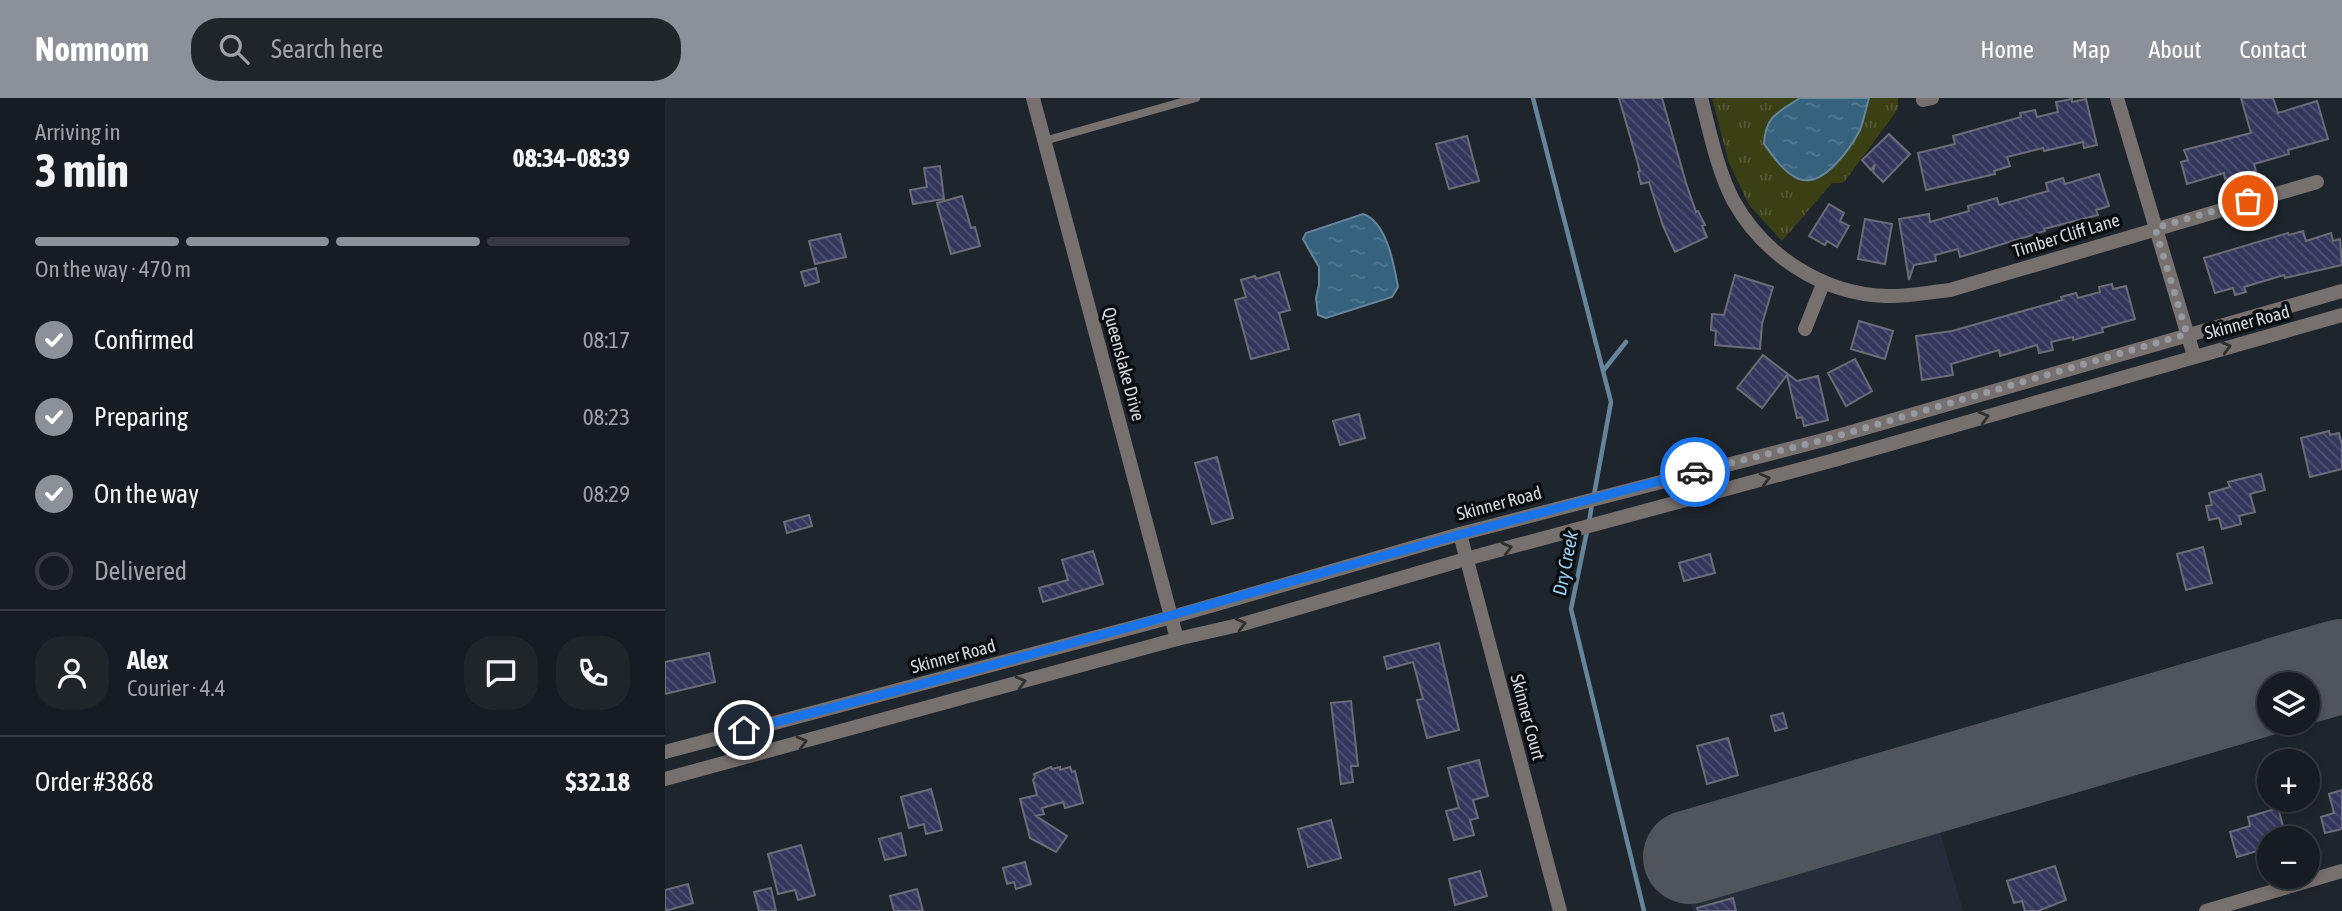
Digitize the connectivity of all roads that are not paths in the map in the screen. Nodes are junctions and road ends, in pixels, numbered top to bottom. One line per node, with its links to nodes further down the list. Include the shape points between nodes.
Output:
1 (1033, 98): 5 (street, Queenslake Drive)
2 (1196, 98): 5 (lane)
3 (1700, 98): 8 (street, via 1734,202 1765,243)
4 (2117, 98): 7 (street)
5 (1044, 141): 16 (street, Queenslake Drive)
6 (2317, 181): 7 (street, Timber Cliff Lane)
7 (2155, 228): 8 (street, Timber Cliff Lane, via 1950,290 1887,296); 12 (street)
8 (1823, 284): 11 (street)
9 (2342, 291): 12 (street, Skinner Road)
10 (2342, 316): 13 (street, Skinner Road, one-way to 10)
11 (1805, 329)
12 (2187, 334): 13 (street); 14 (street, Skinner Road, via 1827,439)
13 (2194, 356): 15 (street, Skinner Road, one-way to 13)
14 (1460, 534): 15 (street, Skinner Court); 16 (street, Skinner Road)
15 (1466, 559): 17 (street, Skinner Road, one-way to 15); 21 (street, Skinner Court)
16 (1172, 617): 17 (street, Queenslake Drive); 18 (street, Skinner Road)
17 (1177, 639): 19 (street, Skinner Road, one-way to 17)
18 (665, 752)
19 (665, 779)
20 (2342, 872): 22 (street)
21 (1560, 911)
22 (2206, 911)

